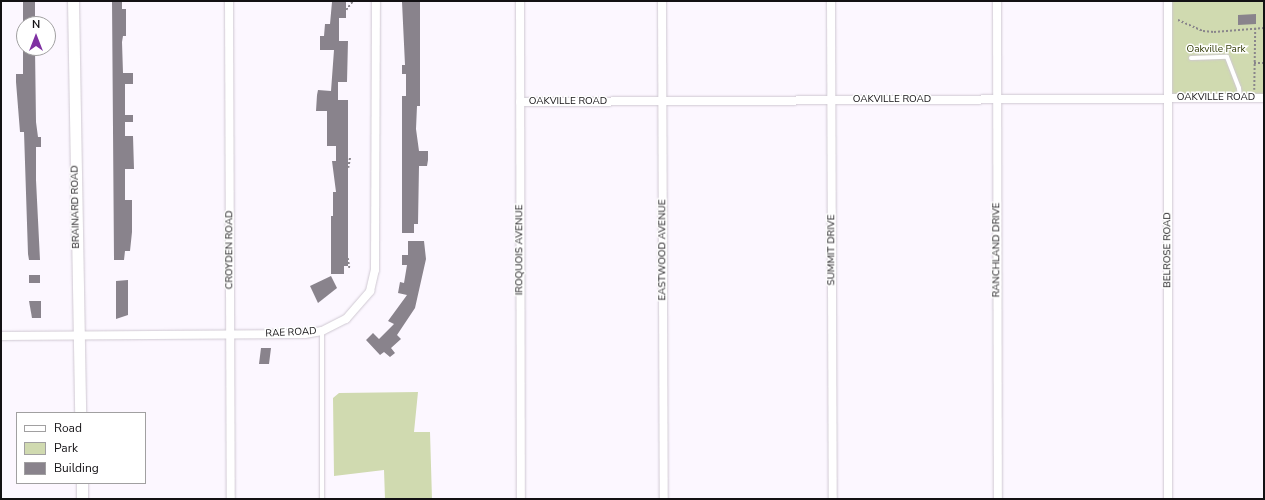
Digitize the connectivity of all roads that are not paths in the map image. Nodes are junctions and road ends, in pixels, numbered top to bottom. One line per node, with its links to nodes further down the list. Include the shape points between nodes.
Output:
1 (72, 1): 19 (street, BRAINARD ROAD)
2 (229, 1): 18 (street, CROYDEN ROAD)
3 (376, 1): 17 (street, RAE ROAD, via 376,270 370,291 356,310 346,319)
4 (520, 1): 15 (street, IROQUOIS AVENUE)
5 (662, 1): 16 (street, EASTWOOD AVENUE)
6 (831, 1): 13 (street, SUMMIT DRIVE)
7 (997, 1): 14 (street, RANCHLAND DRIVE)
8 (1168, 1): 12 (street, BELROSE ROAD)
9 (1191, 58): 10 (lane, via 1227,57 1239,88)
10 (1240, 98): 11 (street, OAKVILLE ROAD); 12 (street, OAKVILLE ROAD)
11 (1264, 98)
12 (1168, 99): 14 (street, OAKVILLE ROAD); 30 (street, BELROSE ROAD)
13 (831, 100): 14 (street, OAKVILLE ROAD); 16 (street, OAKVILLE ROAD); 28 (street, SUMMIT DRIVE)
14 (997, 100): 29 (street, RANCHLAND DRIVE)
15 (520, 102): 16 (street, OAKVILLE ROAD); 26 (street, IROQUOIS AVENUE)
16 (662, 102): 27 (street, EASTWOOD AVENUE)
17 (322, 331): 18 (street, RAE ROAD); 25 (lane)
18 (230, 334): 19 (street, RAE ROAD); 24 (street, CROYDEN ROAD)
19 (79, 335): 20 (street, RAE ROAD); 21 (street, BRAINARD ROAD)
20 (1, 336)
21 (80, 412)
22 (82, 484): 23 (street)
23 (82, 499)
24 (231, 499)
25 (322, 499)
26 (521, 499)
27 (664, 499)
28 (833, 499)
29 (998, 499)
30 (1168, 499)

